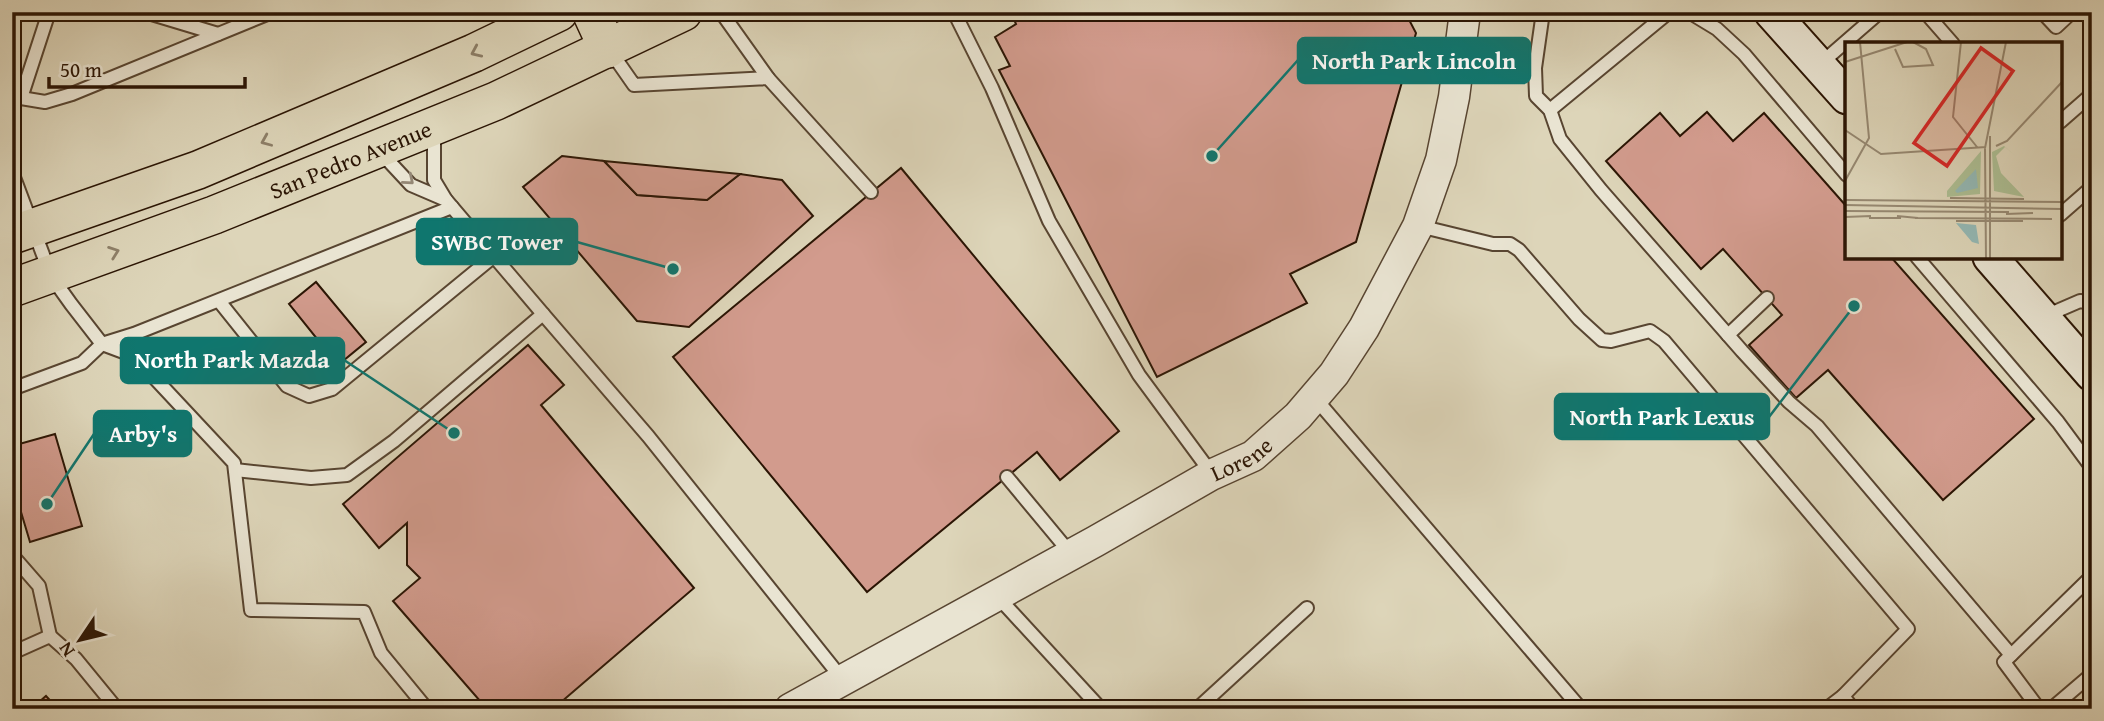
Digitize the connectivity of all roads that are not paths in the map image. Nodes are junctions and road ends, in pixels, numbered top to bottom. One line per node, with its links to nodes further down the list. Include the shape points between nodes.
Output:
1 (49, 12): 27 (lane)
2 (145, 12): 19 (lane)
3 (272, 12): 19 (lane)
4 (559, 12): 18 (main road)
5 (591, 12): 21 (main road)
6 (683, 12): 21 (main road, San Pedro Avenue)
7 (721, 12): 23 (lane)
8 (954, 12): 57 (lane, via 1049,221 1139,375)
9 (1465, 12): 38 (street, Lorene, via 1444,147)
10 (1544, 12): 28 (lane, via 1535,68 1536,96)
11 (1670, 12): 28 (lane)
12 (1689, 12): 33 (lane, via 1744,54)
13 (1771, 12): 22 (main road)
14 (1880, 12): 22 (lane)
15 (1925, 12): 20 (lane)
16 (2042, 12): 17 (lane, via 2056,27)
17 (2072, 12)
18 (505, 24): 24 (main road); 39 (main road, one-way to 39, via 198,170)
19 (218, 34): 27 (lane, via 72,94 45,102)
20 (1951, 42)
21 (608, 49): 23 (lane, via 634,85); 24 (main road, San Pedro Avenue)
22 (1818, 65): 26 (main road)
23 (768, 78): 35 (lane)
24 (532, 85): 30 (main road, San Pedro Avenue)
25 (2092, 94): 29 (lane)
26 (1845, 95)
27 (17, 99)
28 (1550, 110): 50 (lane, via 1560,139)
29 (2062, 120)
30 (435, 126): 31 (main road, San Pedro Avenue); 36 (lane, via 434,180)
31 (381, 148): 36 (lane, one-way to 36, via 411,185); 43 (main road, San Pedro Avenue, one-way to 31)
32 (12, 172): 39 (lane)
33 (1845, 173)
34 (2092, 187): 37 (lane)
35 (871, 192)
36 (449, 203): 40 (lane); 46 (lane)
37 (2062, 213)
38 (1418, 226): 54 (street, Lorene, via 1364,328); 69 (lane, via 1510,244 1601,340 1650,331 1664,341 1908,629)
39 (22, 231): 43 (lane)
40 (494, 256): 46 (lane, via 332,389 309,396 287,386); 48 (lane)
41 (1919, 259): 55 (lane)
42 (2001, 261): 49 (main road)
43 (51, 276): 44 (main road, San Pedro Avenue); 51 (lane)
44 (12, 288)
45 (1767, 298): 50 (lane)
46 (219, 301): 51 (lane)
47 (2092, 303): 49 (lane, via 2080,301)
48 (543, 314): 56 (lane, via 394,441 347,475 311,478); 68 (lane, via 648,436)
49 (2042, 317): 52 (main road)
50 (1728, 335): 66 (lane, via 1817,426)
51 (102, 344): 53 (lane, via 82,363); 56 (lane, via 134,356 234,463)
52 (2092, 374)
53 (12, 389)
54 (1314, 397): 57 (street, Lorene, via 1253,456); 75 (lane)
55 (2092, 468)
56 (235, 470): 71 (lane, via 251,610 364,612 381,653)
57 (1213, 474): 59 (street, Lorene)
58 (1007, 477): 59 (lane)
59 (1072, 554): 62 (street, Lorene)
60 (12, 555): 64 (lane, via 39,586)
61 (2092, 576): 66 (lane)
62 (996, 596): 68 (street, Lorene); 73 (lane)
63 (1307, 608): 74 (lane)
64 (50, 636): 65 (lane); 70 (lane, via 76,659)
65 (12, 653)
66 (2011, 655): 78 (lane, via 2004,662)
67 (2092, 674): 79 (lane)
68 (843, 680): 72 (street, Lorene)
69 (1843, 696): 76 (lane); 77 (lane)
70 (117, 709)
71 (426, 709)
72 (790, 709)
73 (1101, 709)
74 (1197, 709)
75 (1581, 709)
76 (1826, 709)
77 (1853, 709)
78 (2039, 709)
79 (2051, 709)

